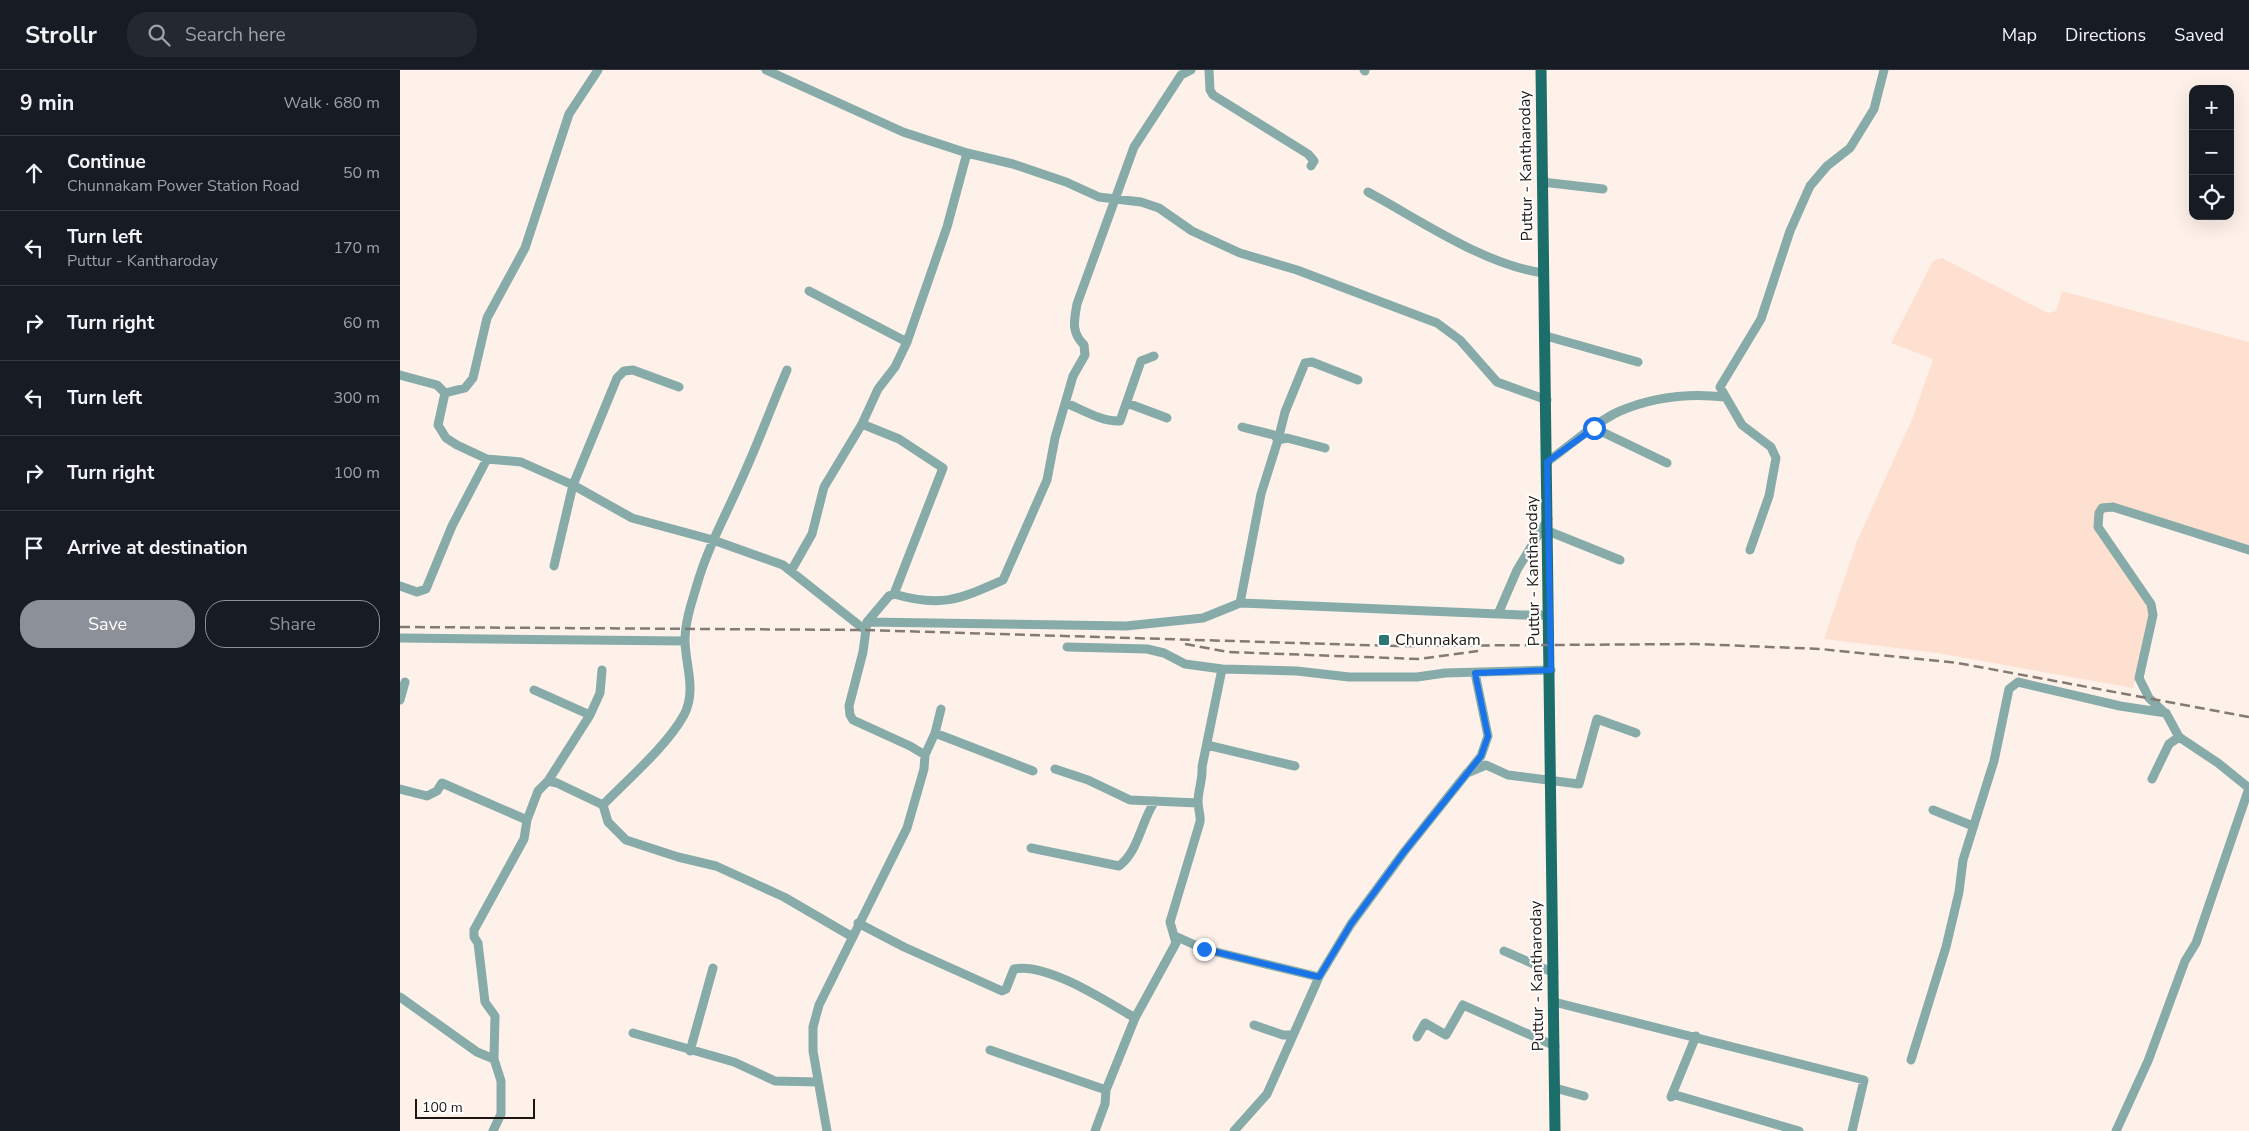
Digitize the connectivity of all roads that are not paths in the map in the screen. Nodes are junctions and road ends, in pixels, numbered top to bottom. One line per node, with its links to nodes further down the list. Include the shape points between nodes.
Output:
1 (598, 70): 23 (street, via 569,114 525,248 487,318 473,378 465,388)
2 (766, 70): 7 (street, via 903,132)
3 (1191, 70): 12 (street, via 1180,75 1134,147)
4 (1210, 70): 8 (street, via 1213,95 1308,154 1314,162)
5 (1541, 70): 9 (main road, Puttur - Kantharoday)
6 (1884, 70): 24 (street, via 1874,109 1850,148 1827,166 1810,186 1790,231 1761,319 1720,386)
7 (968, 153): 12 (street, via 1013,164); 16 (street, via 947,227)
8 (1311, 166)
9 (1542, 182): 10 (street); 13 (main road, Puttur - Kantharoday)
10 (1602, 189)
11 (1368, 192): 13 (street, via 1481,254 1526,271)
12 (1115, 201): 25 (street, via 1141,202 1159,208 1192,231 1240,253 1296,270 1437,323 1460,340 1497,382); 26 (street, via 1077,304 1073,327 1084,345 1085,355 1073,376)
13 (1544, 273): 15 (main road, Puttur - Kantharoday)
14 (809, 291): 16 (street)
15 (1546, 336): 18 (street); 25 (main road, Puttur - Kantharoday)
16 (907, 342): 29 (street, via 895,367 878,389)
17 (1154, 356): 27 (street, via 1141,361)
18 (1638, 362)
19 (787, 370): 40 (street)
20 (400, 375): 23 (street, via 437,385)
21 (1358, 380): 32 (street, via 1312,362 1305,363 1285,412)
22 (679, 388): 37 (street, via 633,370 624,371 617,378)
23 (445, 393): 34 (street, via 438,425 446,438)
24 (1725, 397): 31 (street, via 1701,394 1664,398 1619,412); 41 (street, via 1742,425 1771,447 1776,458 1769,496)
25 (1547, 400): 35 (main road, Puttur - Kantharoday)
26 (1066, 402): 27 (street, via 1113,421 1120,421); 47 (street, via 1055,438 1048,480 1003,580 944,602)
27 (1127, 403): 28 (street)
28 (1167, 418)
29 (862, 424): 45 (street, via 824,487 812,534); 47 (street, via 899,439 943,468)
30 (1242, 427): 32 (street, via 1274,435)
31 (1594, 428): 35 (street); 36 (street)
32 (1278, 440): 33 (street, via 1287,438); 48 (street, via 1261,494)
33 (1325, 448)
34 (487, 459): 37 (street, via 521,462); 46 (street, via 452,526 426,589 417,592)
35 (1547, 462): 38 (main road, Puttur - Kantharoday)
36 (1667, 462)
37 (573, 485): 40 (street, via 632,518); 44 (street)
38 (1548, 518): 39 (main road, Puttur - Kantharoday); 49 (street, via 1517,570)
39 (1548, 531): 43 (street); 50 (main road, Puttur - Kantharoday)
40 (713, 540): 45 (street, via 783,565); 53 (street, via 696,586)
41 (1750, 550)
42 (2249, 550): 63 (street, via 2113,507 2102,508 2099,513 2098,526 2151,604 2154,615 2139,678 2149,698)
43 (1620, 560)
44 (554, 566)
45 (791, 572): 51 (street)
46 (400, 586)
47 (894, 594): 51 (street, via 888,596)
48 (1240, 603): 49 (street); 51 (street, via 1203,618 1126,626)
49 (1498, 614): 50 (street)
50 (1548, 614): 57 (main road, Puttur - Kantharoday)
51 (866, 626): 69 (street, via 849,706 850,715 853,720)
52 (400, 638): 53 (street)
53 (685, 641): 81 (street, via 689,696 684,713 671,733)
54 (1067, 647): 55 (street, via 1147,649 1185,664)
55 (1222, 669): 58 (street, via 1297,671 1349,677); 68 (street)
56 (602, 670): 64 (street, via 600,692)
57 (1551, 670): 58 (street); 74 (main road, Puttur - Kantharoday)
58 (1475, 673): 73 (street, via 1488,736 1481,756)
59 (405, 682): 61 (street)
60 (534, 690): 64 (street)
61 (400, 700)
62 (941, 708): 65 (street)
63 (2166, 713): 67 (street); 84 (street, via 2120,706 2018,682 2009,689 1994,761)
64 (590, 715): 76 (street)
65 (935, 733): 69 (street); 72 (street)
66 (1636, 733): 74 (street, via 1597,719 1579,784)
67 (2179, 737): 75 (street, via 2169,744); 77 (street)
68 (1207, 745): 70 (street); 80 (street)
69 (924, 755): 86 (street, via 924,768 907,828)
70 (1295, 766)
71 (1055, 769): 79 (street, via 1130,800)
72 (1033, 771)
73 (1467, 773): 74 (street, via 1486,765 1508,775); 92 (street, via 1363,908)
74 (1551, 779): 91 (main road, Puttur - Kantharoday)
75 (2152, 779)
76 (548, 781): 81 (street); 83 (street, via 538,791)
77 (2249, 788): 117 (street, via 2196,943 2185,961 2148,1061)
78 (400, 789): 83 (street, via 427,796 442,784)
79 (1155, 801): 80 (street); 85 (street, via 1128,859 1119,866)
80 (1198, 803): 88 (street, via 1200,822 1170,922)
81 (603, 806): 87 (street, via 608,822 626,840 716,866 784,897)
82 (1933, 810): 84 (street)
83 (527, 820): 104 (street, via 524,838 474,930 485,1002 495,1016)
84 (1973, 826): 105 (street, via 1946,947)
85 (1031, 848)
86 (858, 923): 87 (street); 95 (street, via 1002,991 1006,989 1014,969 1022,967 1043,971 1082,987)
87 (851, 936): 106 (street, via 818,1004 813,1027 813,1051)
88 (1175, 936): 92 (street, via 1204,949); 95 (street, via 1176,943)
89 (1504, 951): 91 (street)
90 (713, 968): 103 (street)
91 (1554, 973): 94 (main road, Puttur - Kantharoday)
92 (1319, 977): 98 (street)
93 (400, 997): 104 (street, via 477,1052)
94 (1554, 1002): 99 (street); 101 (main road, Puttur - Kantharoday)
95 (1135, 1018): 108 (street)
96 (1254, 1025): 98 (street)
97 (633, 1033): 103 (street)
98 (1292, 1035): 114 (street, via 1267,1094)
99 (1696, 1036): 115 (street, via 1671,1096); 116 (street, via 1864,1080)
100 (1417, 1037): 101 (street, via 1425,1023 1446,1035 1463,1005)
101 (1554, 1046): 107 (main road, Puttur - Kantharoday)
102 (990, 1050): 108 (street)
103 (690, 1051): 106 (street, via 734,1062 775,1081)
104 (494, 1059): 111 (street, via 501,1081 501,1114)
105 (1911, 1060)
106 (818, 1082): 112 (street)
107 (1555, 1088): 109 (street); 110 (main road, Puttur - Kantharoday)
108 (1106, 1090): 113 (street, via 1105,1104)
109 (1584, 1096)
110 (1557, 1130)
111 (493, 1131)
112 (827, 1131)
113 (1095, 1131)
114 (1234, 1131)
115 (1799, 1131)
116 (1852, 1131)
117 (2116, 1131)

